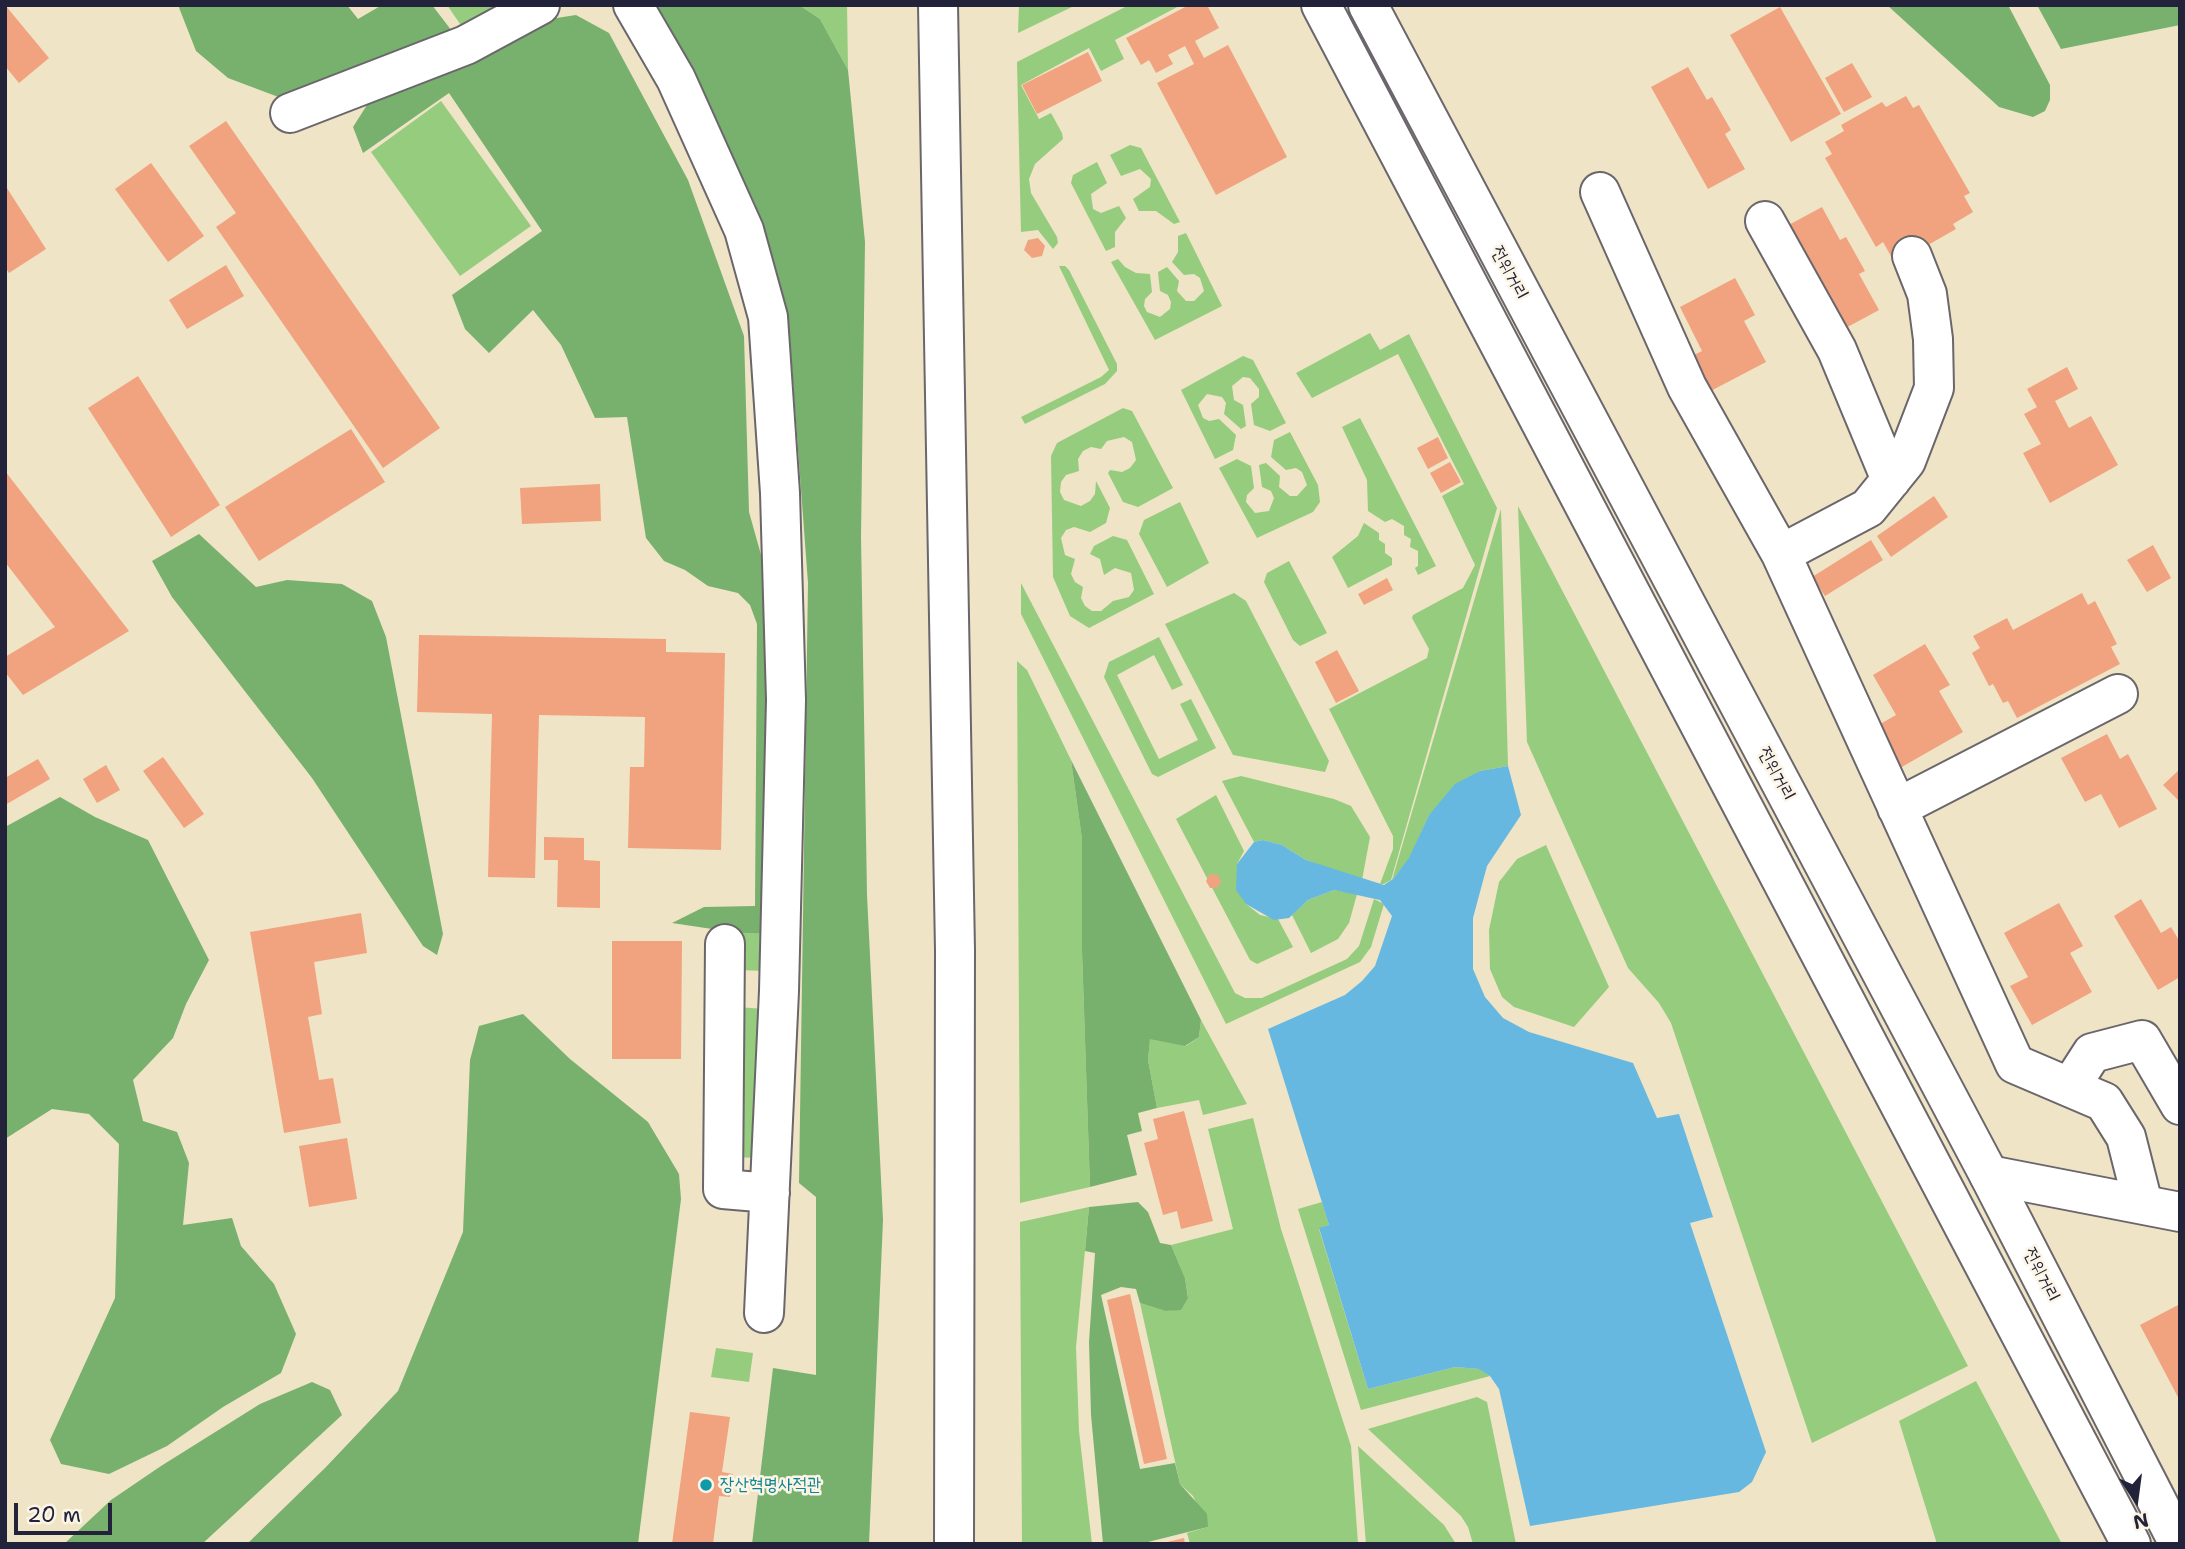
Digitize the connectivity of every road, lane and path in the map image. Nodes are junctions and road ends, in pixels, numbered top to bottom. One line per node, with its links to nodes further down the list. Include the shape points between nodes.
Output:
1 (540, 5): 6 (main road, via 466,45)
2 (634, 5): 18 (main road, via 677,79 744,230 768,317 780,493 786,700)
3 (938, 5): 22 (main road, via 955,950)
4 (1321, 5): 23 (main road)
5 (1368, 5): 17 (main road, 전위거리)
6 (289, 113)
7 (1600, 192): 11 (main road, via 1687,387)
8 (1765, 220): 10 (main road, via 1837,350)
9 (1912, 256): 10 (main road, via 1927,294 1934,388 1906,461)
10 (1891, 480): 11 (main road, via 1868,508)
11 (1781, 554): 13 (main road)
12 (2118, 694): 13 (main road)
13 (1897, 808): 15 (main road, via 2015,1064)
14 (725, 944): 18 (main road, via 723,1189)
15 (2070, 1087): 16 (main road, via 2092,1053 2143,1040); 19 (main road, via 2104,1102 2126,1138)
16 (2180, 1105)
17 (1989, 1175): 19 (main road); 24 (main road, 전위거리)
18 (770, 1193): 21 (main road)
19 (2143, 1205): 20 (main road)
20 (2180, 1212)
21 (764, 1312)
22 (954, 1544)
23 (2131, 1544)
24 (2179, 1544)

